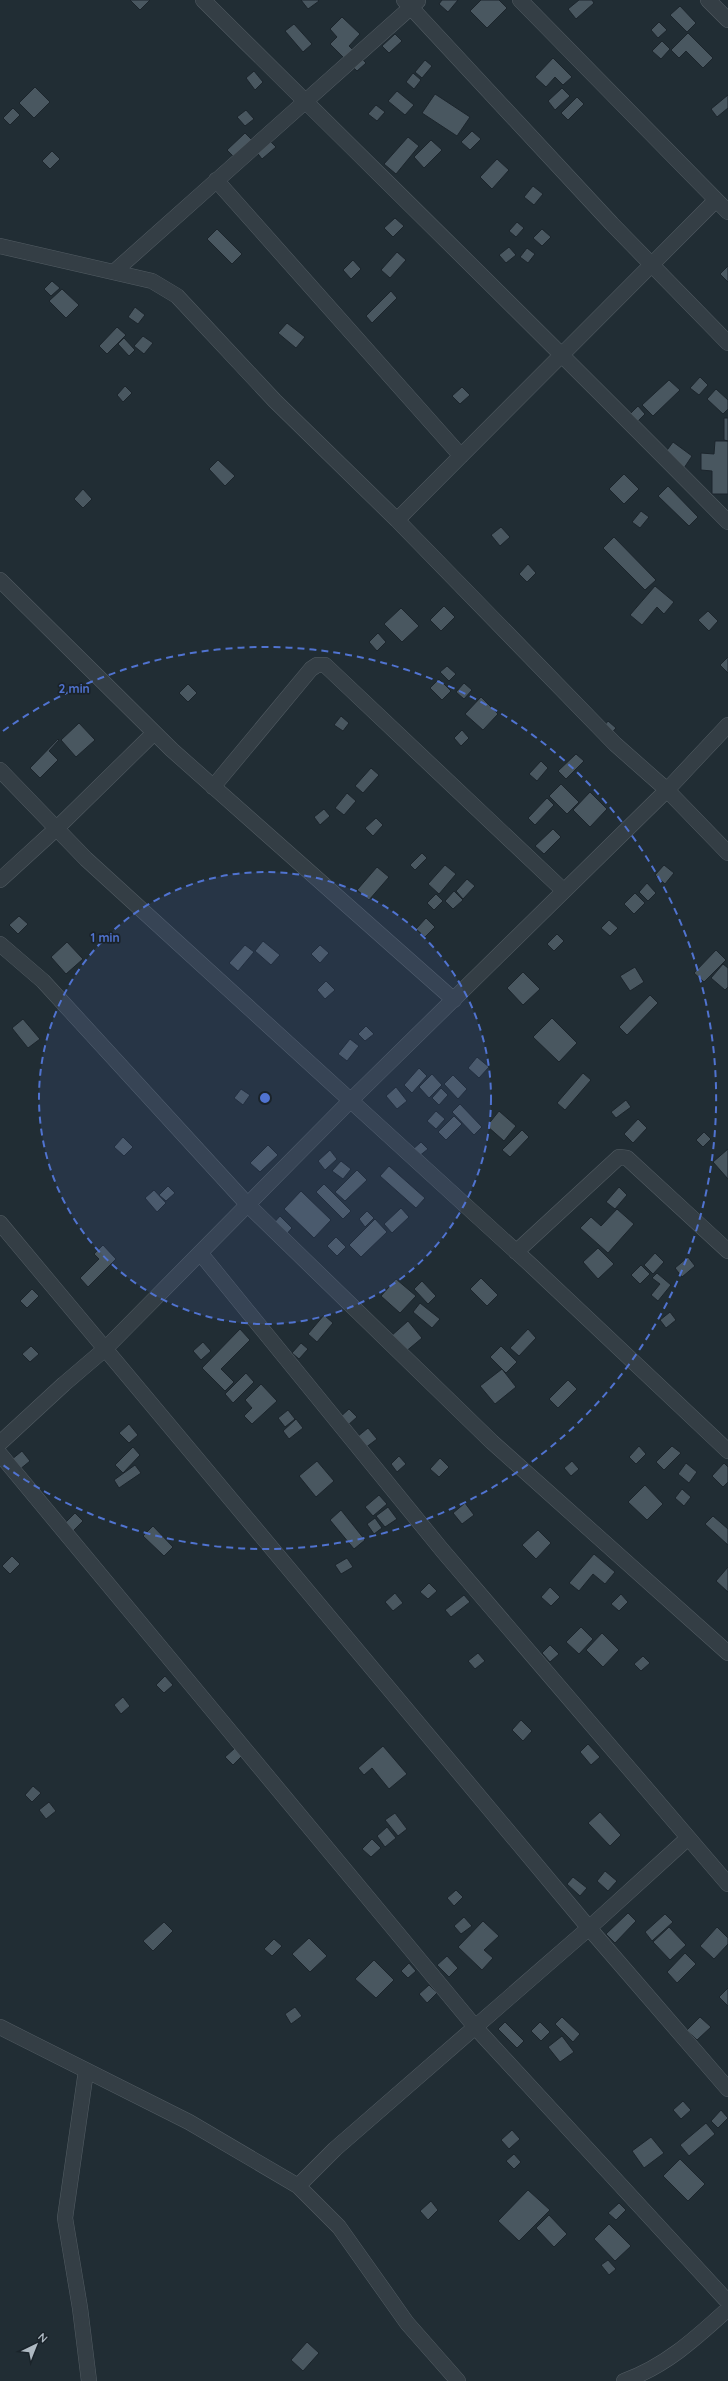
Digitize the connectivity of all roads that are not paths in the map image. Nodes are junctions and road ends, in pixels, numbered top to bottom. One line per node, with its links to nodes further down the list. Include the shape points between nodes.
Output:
1 (203, 0): 6 (street)
2 (520, 0): 8 (street)
3 (708, 0): 5 (street)
4 (411, 2): 6 (street); 11 (street)
5 (728, 20)
6 (306, 102): 7 (street); 14 (street)
7 (216, 180): 12 (street); 15 (street)
8 (716, 200): 9 (street); 11 (street)
9 (728, 212)
10 (0, 246): 12 (street)
11 (652, 264): 13 (street); 14 (street)
12 (115, 272): 16 (street, via 152,280 177,296 275,401)
13 (728, 343)
14 (562, 353): 15 (street); 17 (street)
15 (461, 456): 16 (street)
16 (397, 520): 23 (street, via 615,744)
17 (728, 522)
18 (0, 580): 20 (street)
19 (727, 728): 23 (street)
20 (154, 733): 22 (street); 24 (street)
21 (0, 770): 24 (street)
22 (213, 787): 27 (street, via 311,669 317,665 325,665); 29 (street)
23 (667, 790): 25 (street); 27 (street)
24 (57, 828): 26 (street); 30 (street, via 86,859)
25 (728, 853)
26 (0, 880)
27 (564, 891): 29 (street)
28 (3, 952): 31 (street, via 43,981)
29 (454, 1000): 30 (street)
30 (351, 1100): 31 (street); 34 (street)
31 (248, 1205): 35 (street); 40 (street, via 492,1442)
32 (0, 1223): 36 (street)
33 (728, 1251): 34 (street, via 628,1158 619,1157)
34 (516, 1252): 38 (street)
35 (201, 1254): 36 (street); 41 (street, via 442,1550)
36 (105, 1350): 37 (street); 43 (street)
37 (0, 1443)
38 (728, 1451)
39 (0, 1454): 45 (street)
40 (728, 1653)
41 (688, 1838): 42 (street); 43 (street)
42 (728, 1884)
43 (589, 1928): 45 (street); 47 (street)
44 (0, 2027): 46 (street)
45 (476, 2028): 48 (street, via 335,2149); 49 (street)
46 (86, 2071): 48 (street, via 189,2122); 51 (street, via 65,2218)
47 (728, 2089)
48 (298, 2186): 52 (street, via 339,2227 407,2323)
49 (728, 2302)
50 (728, 2309): 53 (street, via 668,2360)
51 (89, 2381)
52 (458, 2381)
53 (624, 2381)

